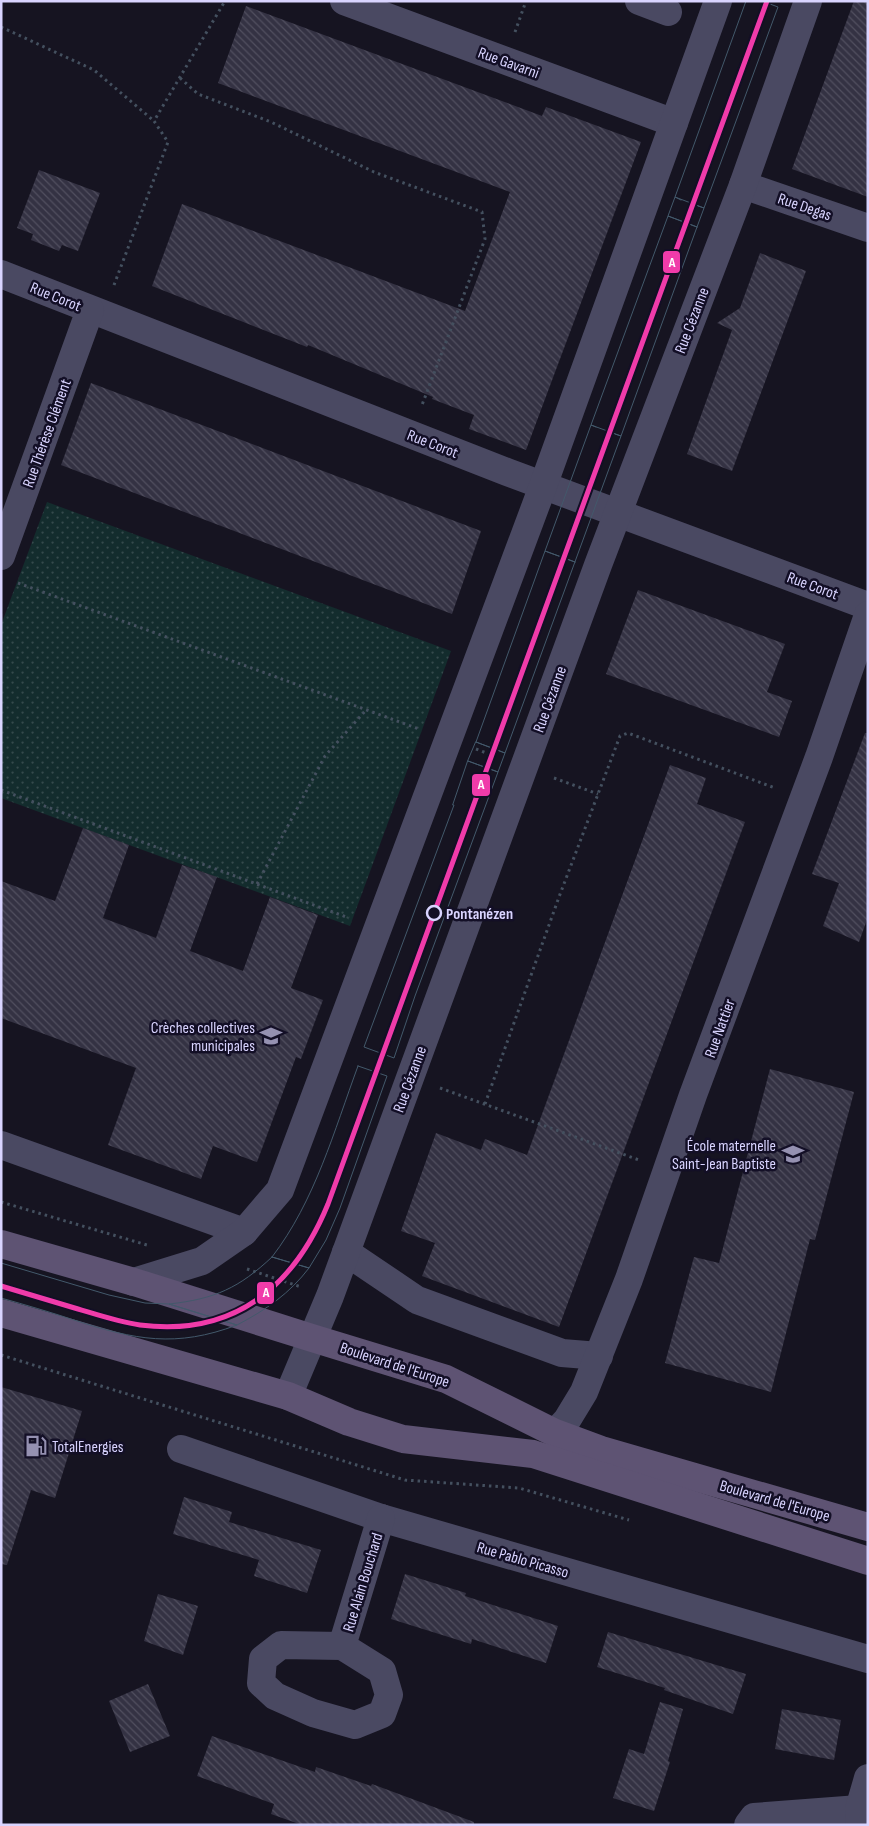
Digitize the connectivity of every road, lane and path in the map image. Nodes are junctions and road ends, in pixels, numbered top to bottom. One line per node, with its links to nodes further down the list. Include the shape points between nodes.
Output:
1 (225, 1): 8 (path)
2 (344, 1): 10 (street, Rue Gavarni)
3 (639, 1): 6 (street)
4 (718, 1): 10 (street)
5 (808, 1): 11 (street, Rue Cézanne)
6 (668, 12)
7 (1, 27): 9 (path, via 94,70)
8 (180, 78): 9 (path); 15 (path, via 198,94 271,122 374,172 482,212 484,238)
9 (154, 121): 14 (path, via 168,142)
10 (674, 123): 16 (street)
11 (743, 185): 12 (street, Rue Degas); 17 (street, Rue Cézanne)
12 (868, 228)
13 (1, 274): 14 (street, Rue Corot)
14 (97, 313): 15 (street, Rue Corot); 18 (street, Rue Thérèse Clément)
15 (411, 434): 16 (street, Rue Corot)
16 (543, 486): 17 (street, Rue Corot); 22 (street)
17 (618, 512): 19 (street, Rue Corot); 35 (street, Rue Cézanne)
18 (6, 568): 21 (path)
19 (868, 606)
20 (868, 615): 26 (street, Rue Nattier)
21 (366, 710): 22 (path); 27 (path, via 325,756)
22 (448, 740): 28 (street)
23 (553, 778): 25 (path)
24 (1, 790): 27 (path)
25 (598, 794): 26 (path, via 620,736 628,732); 30 (path)
26 (804, 799): 39 (street, Rue Nattier)
27 (257, 884): 28 (path)
28 (378, 929): 33 (street, via 280,1190)
29 (436, 1086): 30 (path)
30 (485, 1104): 32 (path)
31 (1, 1145): 33 (street)
32 (646, 1163)
33 (244, 1232): 36 (street, via 202,1261)
34 (1, 1244): 36 (main road, Boulevard de l'Europe)
35 (346, 1252): 38 (street, Rue Cézanne); 39 (street, via 417,1300 562,1354)
36 (134, 1282): 38 (main road, Boulevard de l'Europe)
37 (1, 1313): 40 (main road, Boulevard de l'Europe)
38 (312, 1338): 40 (street, Rue Cézanne); 41 (main road, Boulevard de l'Europe, via 446,1379)
39 (599, 1356): 41 (street, Rue Nattier, via 584,1392)
40 (288, 1396): 45 (main road, Boulevard de l'Europe, via 349,1422 403,1439 533,1454)
41 (555, 1433): 44 (main road, Boulevard de l'Europe, via 601,1450)
42 (181, 1450): 43 (street, Rue Pablo Picasso)
43 (381, 1518): 46 (street, Rue Alain Bouchard); 47 (street, Rue Pablo Picasso)
44 (868, 1527)
45 (868, 1560)
46 (342, 1646)
47 (868, 1659)
48 (868, 1778): 49 (street)
49 (859, 1817): 50 (street, via 754,1817)
50 (748, 1825)

